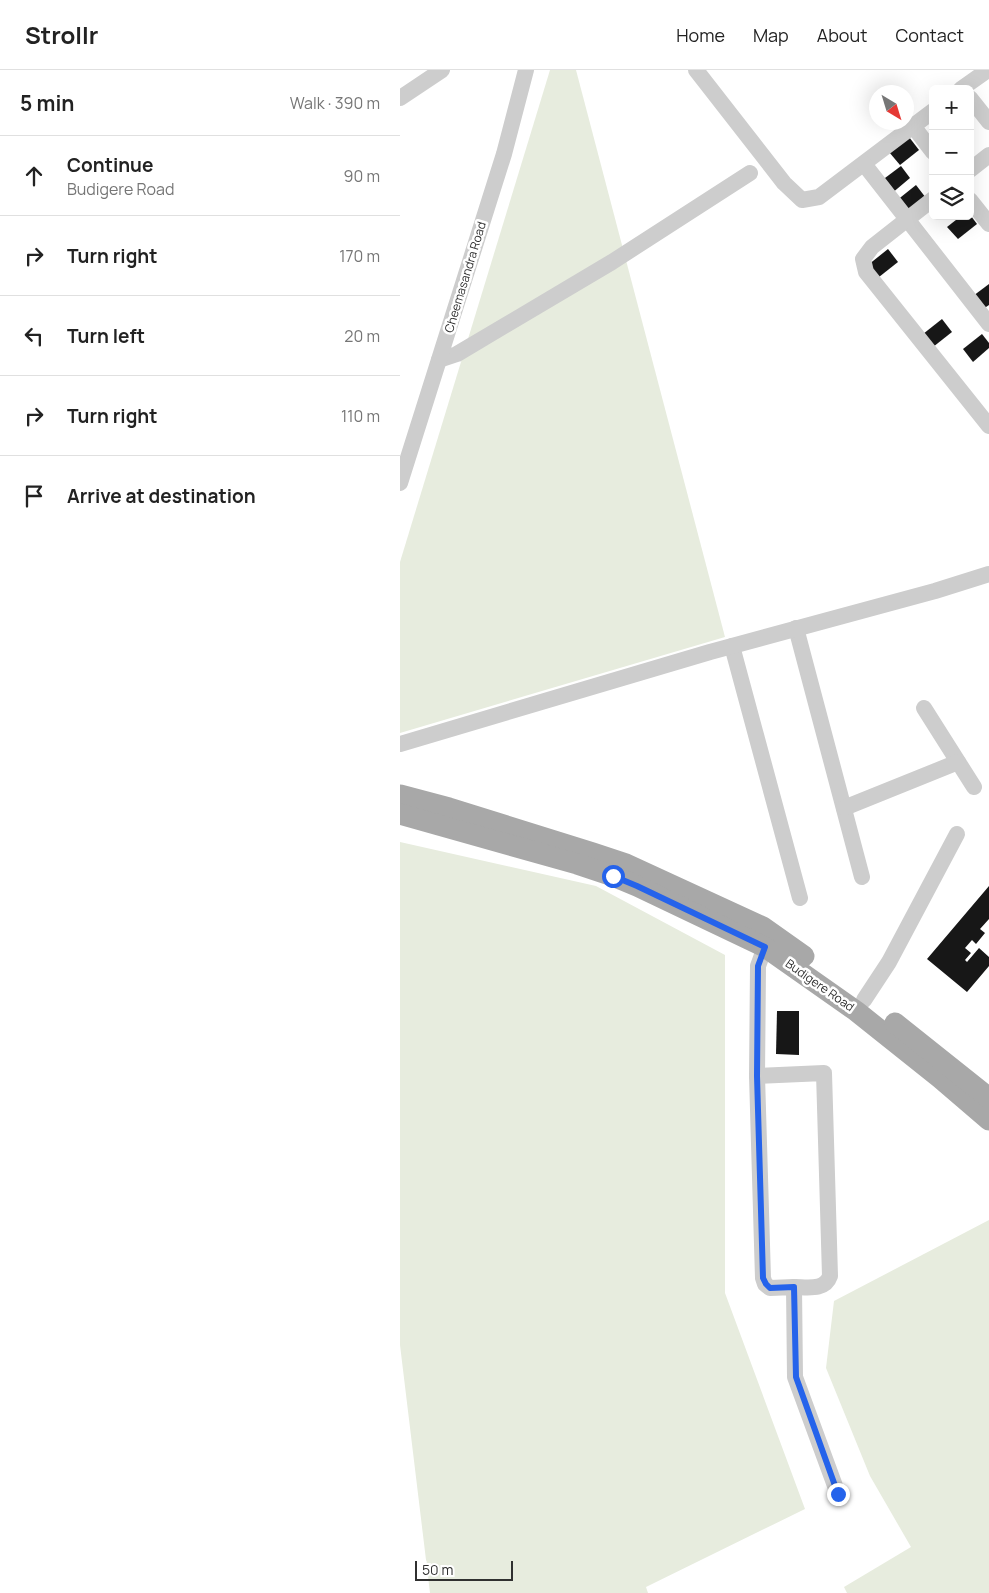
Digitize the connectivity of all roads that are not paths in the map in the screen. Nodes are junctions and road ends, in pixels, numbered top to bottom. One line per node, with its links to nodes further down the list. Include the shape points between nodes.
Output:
1 (442, 70): 6 (street)
2 (526, 70): 23 (street, Cheemasandra Road, via 504,154)
3 (696, 70): 15 (street, via 784,183 802,200 819,198)
4 (988, 70): 5 (street)
5 (971, 85)
6 (400, 98)
7 (974, 103): 9 (street)
8 (929, 114): 10 (street)
9 (989, 122)
10 (914, 125)
11 (914, 127): 13 (street)
12 (908, 130): 15 (street)
13 (929, 147)
14 (989, 156): 16 (street)
15 (864, 164): 20 (street)
16 (974, 167)
17 (750, 173): 23 (street, via 612,262 457,354)
18 (929, 202): 20 (street)
19 (974, 205): 21 (street)
20 (907, 220): 22 (street); 24 (street, via 872,247 863,259 866,272)
21 (989, 224)
22 (989, 324)
23 (439, 360): 25 (street, Cheemasandra Road)
24 (989, 426)
25 (400, 483)
26 (989, 574): 27 (street)
27 (796, 628): 28 (street); 34 (street)
28 (732, 646): 30 (street); 38 (street)
29 (924, 708): 31 (street)
30 (400, 744)
31 (958, 762): 32 (street); 34 (street)
32 (974, 787)
33 (400, 795): 40 (main road, Budigere Road, via 626,864 763,927)
34 (844, 808): 37 (street)
35 (400, 814): 39 (main road, Budigere Road, via 613,876)
36 (957, 834): 40 (street, via 889,962)
37 (862, 877)
38 (800, 898)
39 (765, 947): 41 (street, via 758,966); 43 (main road, Budigere Road, via 856,1010)
40 (864, 1000): 42 (main road, Budigere Road)
41 (757, 1076): 44 (street, via 763,1278 770,1288); 44 (street, via 824,1073 830,1276 828,1283 822,1286)
42 (989, 1098)
43 (989, 1120)
44 (794, 1287): 45 (street, via 796,1377)
45 (838, 1494)

